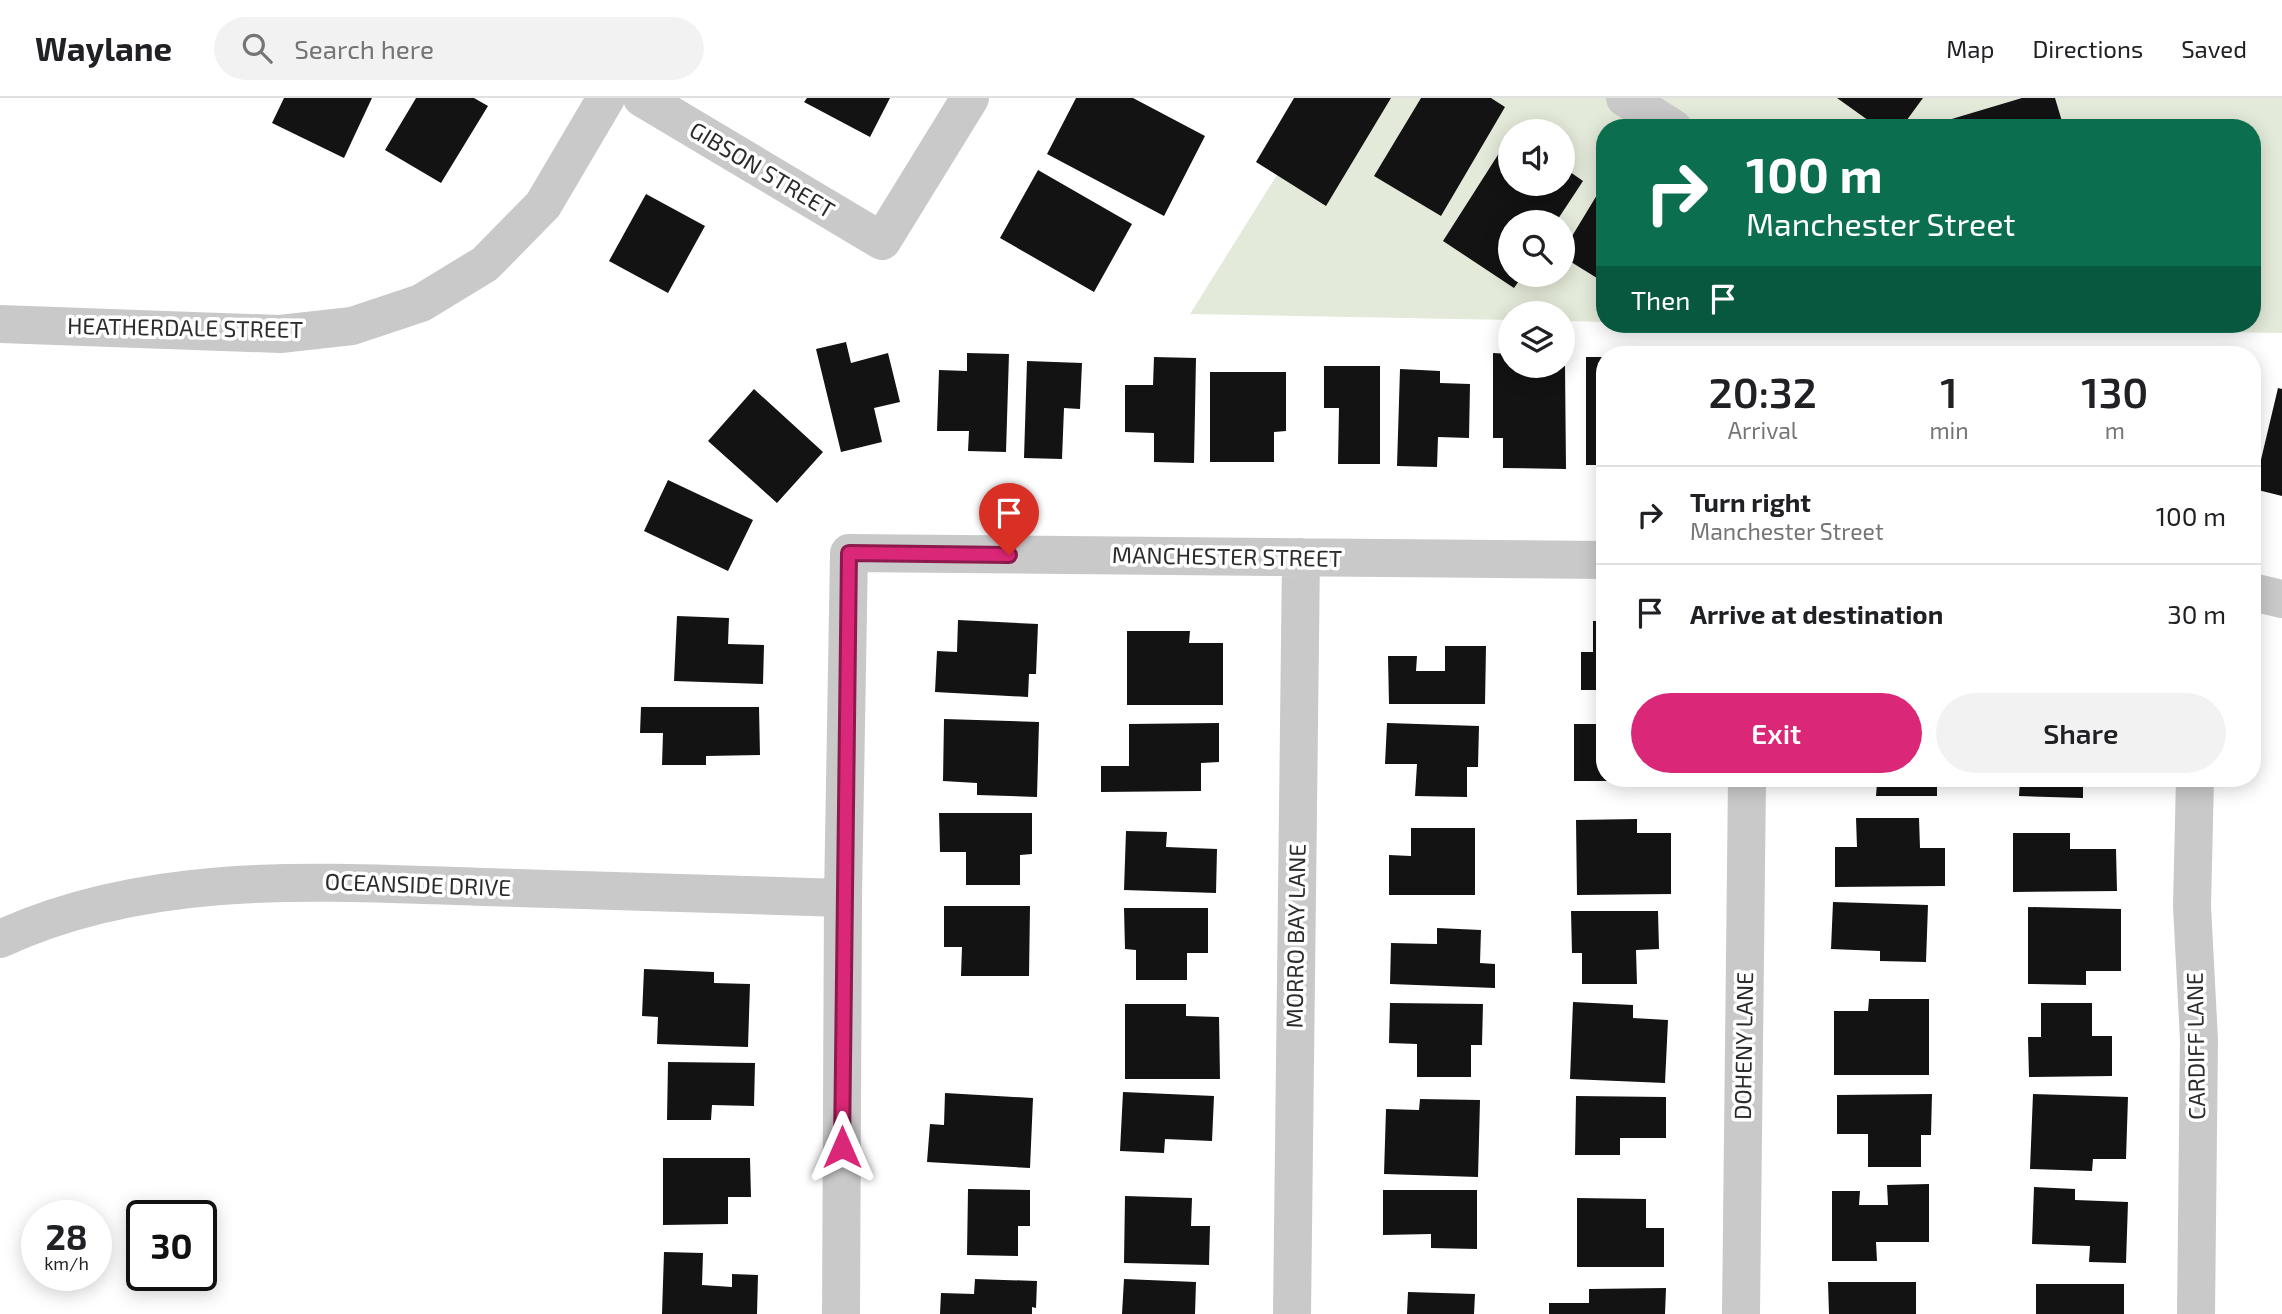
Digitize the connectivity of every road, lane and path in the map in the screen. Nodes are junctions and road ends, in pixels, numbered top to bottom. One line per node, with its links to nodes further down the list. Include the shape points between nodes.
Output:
1 (606, 98): 6 (street, HEATHERDALE STREET, via 543,205 485,264 421,303 352,326 280,334)
2 (642, 98): 3 (street, GIBSON STREET, via 882,242)
3 (970, 98)
4 (1625, 98): 5 (street)
5 (1659, 119)
6 (0, 324)
7 (1301, 558): 8 (street, MANCHESTER STREET); 13 (street, MANCHESTER STREET, via 849,553); 16 (street, MORRO BAY LANE)
8 (1596, 560)
9 (2261, 594): 10 (street)
10 (2282, 599)
11 (1747, 787): 17 (street, DOHENY LANE)
12 (2195, 787): 18 (street, CARDIFF LANE, via 2192,906 2199,1040)
13 (843, 898): 14 (street, OCEANSIDE DRIVE, via 293,881 186,888 103,904 30,925); 15 (street)
14 (0, 939)
15 (841, 1314)
16 (1292, 1314)
17 (1741, 1314)
18 (2196, 1314)

